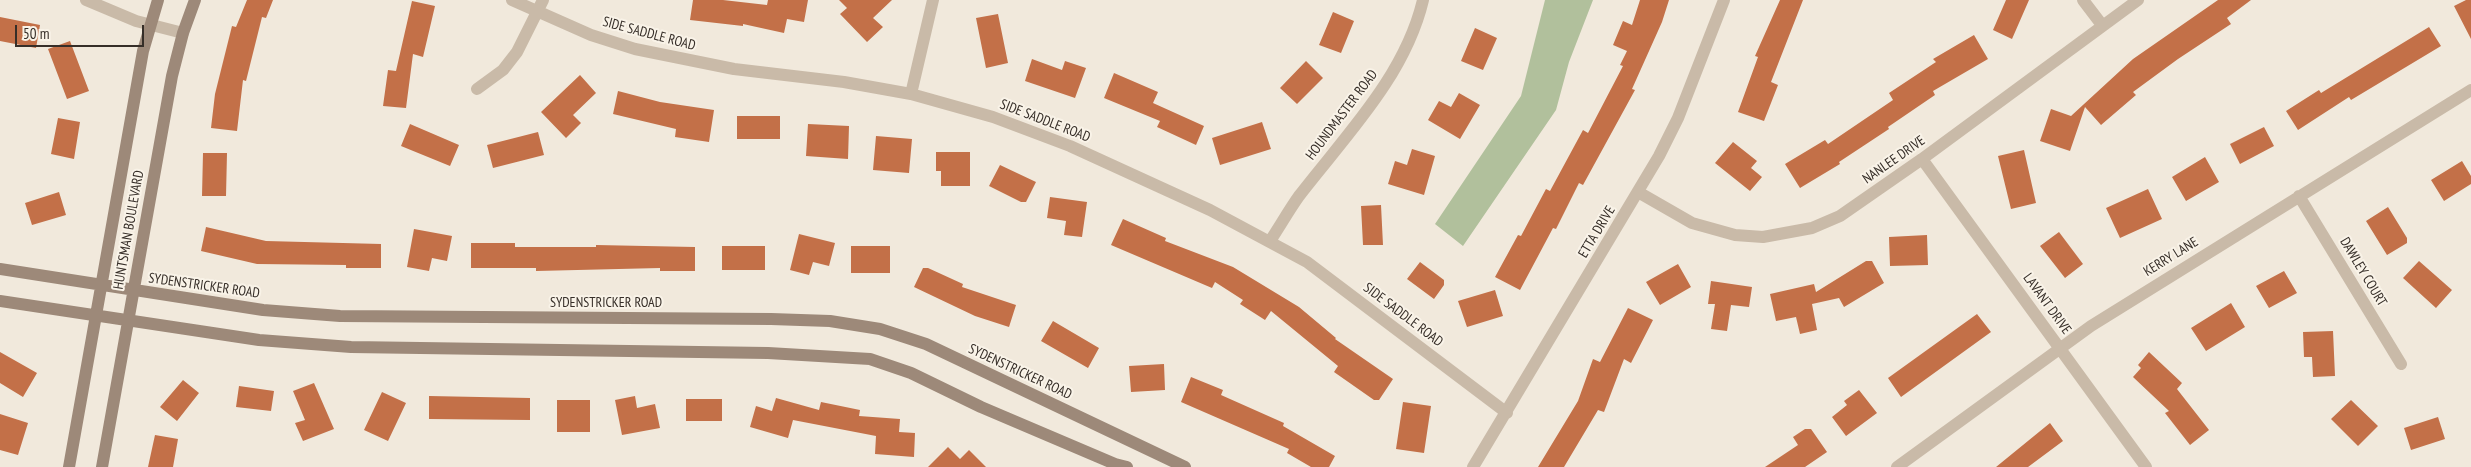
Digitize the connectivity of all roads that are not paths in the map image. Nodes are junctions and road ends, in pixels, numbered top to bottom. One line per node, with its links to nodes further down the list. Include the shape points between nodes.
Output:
1 (86, 0): 11 (street)
2 (158, 0): 11 (main road, HUNTSMAN BOULEVARD)
3 (195, 0): 13 (main road, HUNTSMAN BOULEVARD)
4 (512, 0): 10 (street, SIDE SADDLE ROAD)
5 (933, 0): 16 (street)
6 (1424, 0): 20 (street, HOUNDMASTER ROAD, via 1395,69 1298,198)
7 (1724, 0): 18 (street, ETTA DRIVE, via 1678,118)
8 (2083, 0): 12 (street)
9 (2138, 0): 12 (street, NANLEE DRIVE)
10 (540, 6): 14 (street, via 517,52 503,70); 16 (street, SIDE SADDLE ROAD, via 591,35 671,58)
11 (149, 25): 13 (street); 22 (main road, HUNTSMAN BOULEVARD)
12 (2102, 25): 17 (street, NANLEE DRIVE)
13 (183, 33): 23 (main road, HUNTSMAN BOULEVARD, via 172,76)
14 (477, 89)
15 (2471, 90): 19 (street, KERRY LANE)
16 (911, 94): 20 (street, SIDE SADDLE ROAD, via 993,117 1070,146)
17 (1922, 159): 18 (street, NANLEE DRIVE, via 1840,216 1812,228 1781,235 1749,237 1710,229 1692,223); 27 (street, LAVANT DRIVE)
18 (1638, 192): 29 (street, ETTA DRIVE)
19 (2299, 196): 27 (street, KERRY LANE); 28 (street, DAWLEY COURT)
20 (1270, 241): 29 (street, SIDE SADDLE ROAD, via 1325,274)
21 (0, 269): 22 (main road, SYDENSTRICKER ROAD)
22 (101, 286): 23 (main road, SYDENSTRICKER ROAD); 25 (main road, HUNTSMAN BOULEVARD)
23 (133, 291): 26 (main road, HUNTSMAN BOULEVARD); 33 (main road, SYDENSTRICKER ROAD, via 263,310 340,316 771,320 830,322 880,329 926,344)
24 (0, 301): 25 (main road)
25 (96, 317): 26 (main road); 30 (main road, HUNTSMAN BOULEVARD)
26 (127, 322): 31 (main road, HUNTSMAN BOULEVARD); 32 (main road, via 260,340 351,347 768,353 870,359 911,373 981,407)
27 (2060, 348): 35 (street, KERRY LANE); 36 (street, LAVANT DRIVE)
28 (2401, 364)
29 (1507, 413): 34 (street, ETTA DRIVE)
30 (69, 467)
31 (102, 467)
32 (1127, 467)
33 (1185, 467)
34 (1473, 467)
35 (1897, 467)
36 (2146, 467)

